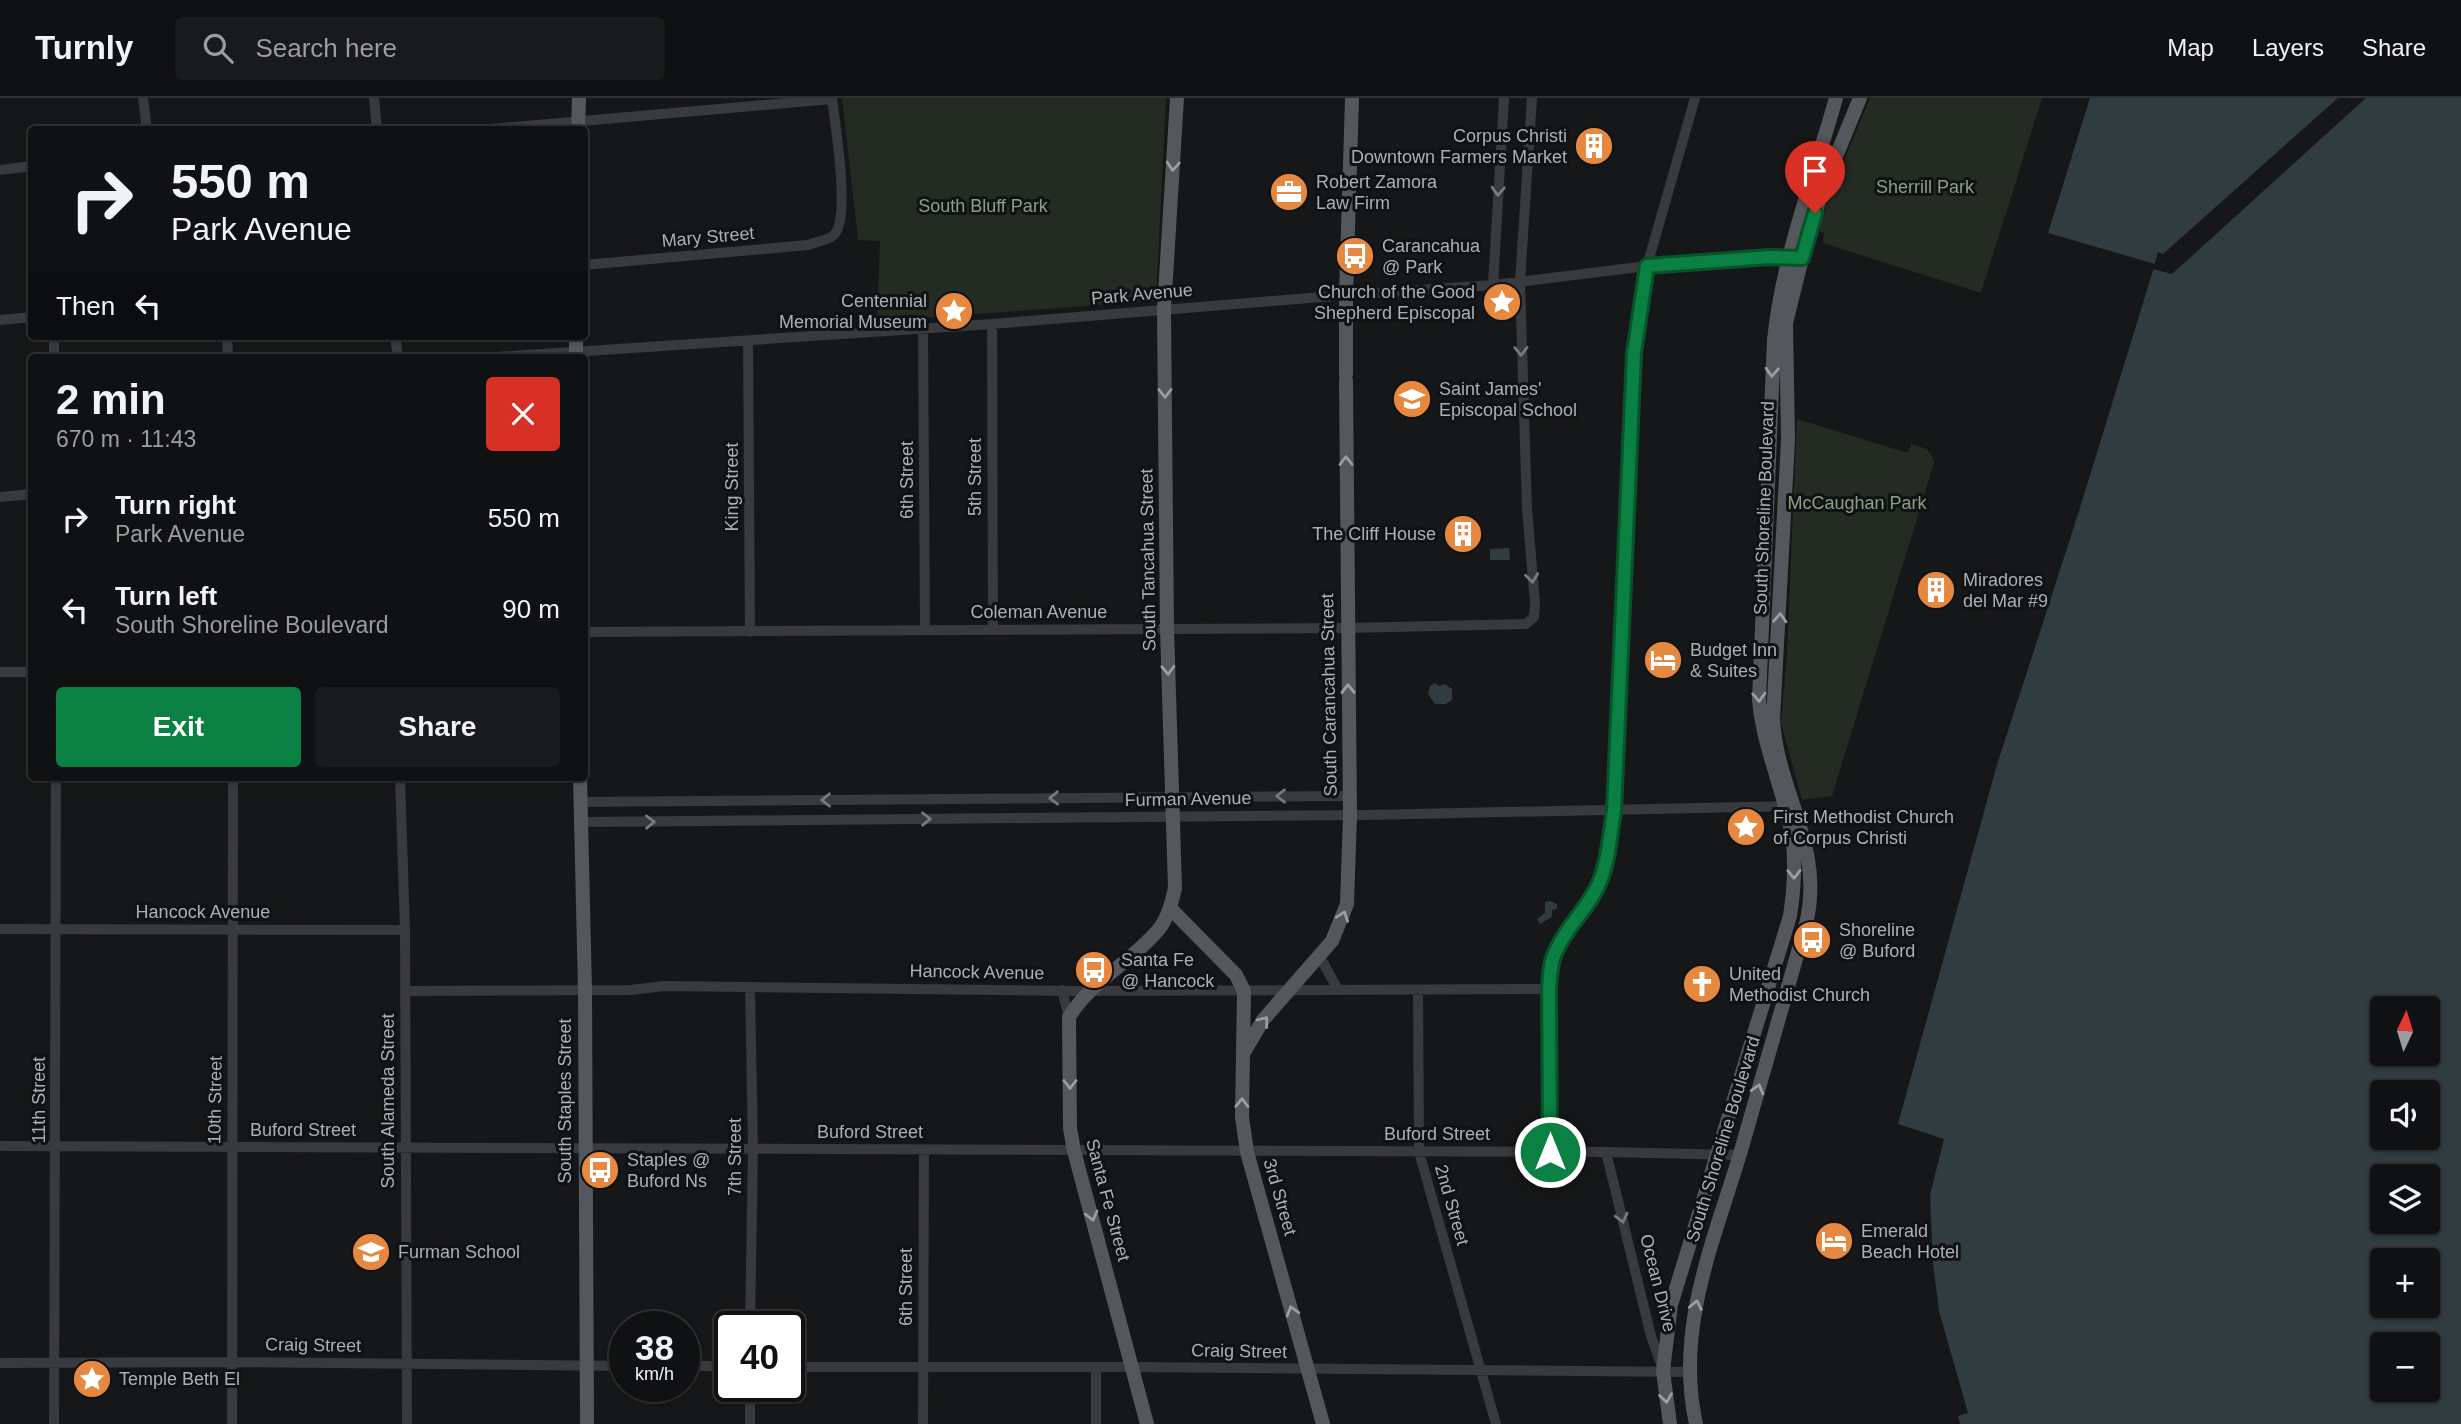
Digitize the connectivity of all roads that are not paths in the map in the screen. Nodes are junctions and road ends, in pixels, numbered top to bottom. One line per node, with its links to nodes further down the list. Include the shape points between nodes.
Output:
1 (143, 98): 13 (street)
2 (374, 98): 14 (street)
3 (579, 98): 12 (main road)
4 (832, 98): 12 (street); 19 (street, Mary Street, via 843,202 833,236 808,245)
5 (1177, 98): 24 (main road, South Tancahua Street, one-way to 24)
6 (1352, 98): 23 (main road, South Carancahua Street)
7 (1504, 98): 22 (street, one-way to 22)
8 (1532, 98): 21 (street)
9 (1695, 98): 20 (street)
10 (1836, 98): 18 (main road, South Shoreline Boulevard)
11 (1860, 98): 18 (main road, South Shoreline Boulevard)
12 (578, 124): 15 (street)
13 (146, 126)
14 (377, 126)
15 (545, 126)
16 (28, 166): 17 (street)
17 (0, 170)
18 (1796, 257): 20 (street, Park Avenue); 50 (main road, South Shoreline Boulevard, via 1779,300 1774,340 1758,680 1760,720)
19 (588, 265)
20 (1647, 266): 21 (street, Park Avenue); 51 (street, via 1634,353)
21 (1520, 282): 22 (street, Park Avenue); 33 (street, Coleman Avenue, one-way to 33, via 1534,617 1526,624)
22 (1493, 285): 23 (street, Park Avenue)
23 (1346, 295): 24 (street, Park Avenue); 33 (main road, South Carancahua Street, one-way to 23)
24 (1164, 310): 27 (street, Park Avenue); 35 (main road, South Tancahua Street, one-way to 35)
25 (28, 317): 26 (street)
26 (0, 320)
27 (992, 324): 28 (street, Park Avenue); 34 (street, 5th Street)
28 (923, 329): 29 (street, Park Avenue); 36 (street, 6th Street)
29 (748, 341): 30 (street, Park Avenue); 38 (street, King Street)
30 (576, 354)
31 (28, 494): 32 (street)
32 (0, 497)
33 (1347, 628): 35 (street, Coleman Avenue); 45 (main road, South Carancahua Street, one-way to 33)
34 (992, 629): 35 (street, Coleman Avenue); 36 (street, Coleman Avenue)
35 (1167, 629): 46 (main road, South Tancahua Street, one-way to 46)
36 (925, 630): 38 (street, Coleman Avenue)
37 (588, 632): 38 (street, Coleman Avenue)
38 (750, 632)
39 (0, 672): 40 (street)
40 (28, 672)
41 (56, 781): 59 (street, 11th Street)
42 (233, 781): 60 (street, 10th Street)
43 (400, 781): 61 (street, South Alameda Street)
44 (580, 781): 49 (main road, South Staples Street)
45 (1350, 796): 46 (street, Furman Avenue, one-way to 46); 52 (main road, South Carancahua Street)
46 (1173, 797): 47 (street, Furman Avenue, one-way to 47); 53 (main road, South Tancahua Street)
47 (966, 799): 48 (street, Furman Avenue, one-way to 48); 54 (street)
48 (779, 800): 49 (street, Furman Avenue); 55 (street)
49 (581, 802): 56 (main road, South Staples Street)
50 (1789, 806): 51 (street, Furman Avenue); 87 (main road, South Shoreline Boulevard, one-way to 87, via 1795,877 1790,916); 88 (main road, South Shoreline Boulevard, one-way to 50, via 1808,915 1808,853)
51 (1614, 811): 52 (street, Furman Avenue); 65 (street, via 1600,881 1556,950)
52 (1350, 815): 53 (street, Furman Avenue); 62 (main road, South Carancahua Street, one-way to 52, via 1347,904)
53 (1174, 817): 54 (street, Furman Avenue); 57 (main road, South Tancahua Street, via 1175,888)
54 (965, 819): 55 (street, Furman Avenue, one-way to 54)
55 (779, 820): 56 (street, Furman Avenue, one-way to 55)
56 (582, 822): 70 (main road, South Staples Street)
57 (1170, 908): 67 (main road, South Tancahua Street, via 1160,928); 71 (main road, via 1236,975)
58 (0, 929): 59 (street, Hancock Avenue)
59 (57, 929): 60 (street, Hancock Avenue); 76 (street, 11th Street)
60 (235, 929): 61 (street, Hancock Avenue); 77 (street, 10th Street)
61 (405, 930): 69 (street, South Alameda Street)
62 (1320, 957): 64 (street); 72 (main road, South Carancahua Street)
63 (750, 987): 66 (street, Hancock Avenue); 70 (street, Hancock Avenue); 80 (street, 7th Street)
64 (1337, 988): 68 (street, Hancock Avenue); 72 (street, Hancock Avenue)
65 (1549, 989): 68 (street, Hancock Avenue); 85 (street)
66 (1062, 990): 67 (street, Hancock Avenue); 73 (street)
67 (1093, 990): 71 (street, Hancock Avenue); 73 (main road)
68 (1418, 990): 84 (street, 2nd Street)
69 (405, 991): 70 (street, Hancock Avenue); 78 (street, South Alameda Street)
70 (584, 991): 79 (main road, South Staples Street)
71 (1244, 991): 72 (street, Hancock Avenue); 74 (main road)
72 (1290, 991): 74 (main road, 3rd Street, one-way to 72, via 1263,1020)
73 (1069, 1017): 82 (main road, Santa Fe Street, one-way to 82)
74 (1243, 1054): 83 (main road, 3rd Street, one-way to 74, via 1242,1117)
75 (0, 1146): 76 (street, Buford Street)
76 (56, 1146): 77 (street, Buford Street); 92 (street, 11th Street)
77 (232, 1147): 78 (street, Buford Street); 90 (street, 10th Street)
78 (406, 1148): 79 (street, Buford Street); 93 (street, South Alameda Street)
79 (584, 1149): 80 (street, Buford Street); 94 (main road, South Staples Street)
80 (753, 1149): 81 (street, Buford Street); 89 (street, 7th Street)
81 (924, 1150): 82 (street, Buford Street); 99 (street, 6th Street)
82 (1074, 1151): 83 (street, Buford Street); 98 (main road, Santa Fe Street, one-way to 98)
83 (1247, 1152): 84 (street, Buford Street); 100 (main road, 3rd Street, one-way to 83)
84 (1419, 1152): 85 (street, Buford Street); 101 (street, 2nd Street)
85 (1550, 1152): 86 (street, Buford Street)
86 (1606, 1152): 87 (street, Buford Street); 102 (street, Ocean Drive, one-way to 102)
87 (1717, 1153): 88 (street, Buford Street); 102 (main road, South Shoreline Boulevard, via 1671,1305)
88 (1739, 1155): 103 (main road, South Shoreline Boulevard, one-way to 88, via 1700,1281)
89 (750, 1311)
90 (233, 1362): 92 (street, Craig Street); 93 (street, Craig Street); 106 (street, 10th Street)
91 (0, 1363): 92 (street, Craig Street)
92 (54, 1363): 105 (street, 11th Street)
93 (407, 1364): 94 (street, Craig Street); 107 (street, South Alameda Street)
94 (587, 1366): 95 (street, Craig Street); 108 (main road, South Staples Street)
95 (609, 1366)
96 (805, 1367): 99 (street, Craig Street)
97 (1096, 1367): 98 (street, Craig Street); 99 (street, Craig Street); 111 (street)
98 (1133, 1367): 100 (street, Craig Street); 112 (main road, Santa Fe Street)
99 (924, 1368): 110 (street, 6th Street)
100 (1308, 1369): 101 (street, Craig Street); 113 (main road, 3rd Street)
101 (1482, 1371): 102 (street, Craig Street); 114 (street, 2nd Street)
102 (1663, 1371): 103 (street, Craig Street); 115 (main road, Ocean Drive, one-way to 115)
103 (1689, 1372): 116 (main road)
104 (750, 1402): 109 (street)
105 (54, 1424)
106 (232, 1424)
107 (407, 1424)
108 (587, 1424)
109 (750, 1424)
110 (923, 1424)
111 (1096, 1424)
112 (1147, 1424)
113 (1323, 1424)
114 (1496, 1424)
115 (1671, 1424)
116 (1696, 1424)

